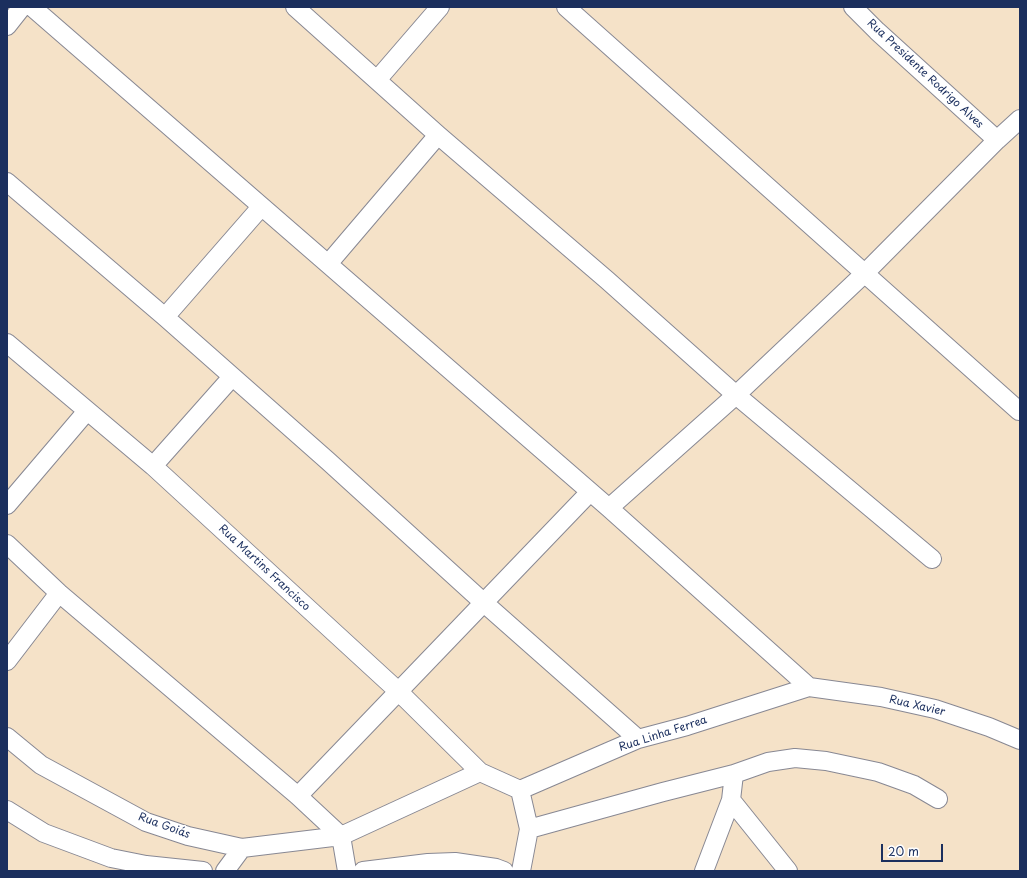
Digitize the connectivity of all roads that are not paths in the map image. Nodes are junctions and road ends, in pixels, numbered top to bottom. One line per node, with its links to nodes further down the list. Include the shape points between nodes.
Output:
1 (22, 7): 7 (street)
2 (32, 7): 13 (street)
3 (295, 7): 8 (street)
4 (440, 7): 8 (street)
5 (566, 7): 15 (street)
6 (853, 7): 11 (street, Rua Presidente Rodrigo Alves)
7 (7, 26)
8 (377, 80): 10 (street)
9 (1020, 119): 11 (street)
10 (438, 135): 14 (street); 19 (street)
11 (997, 140): 15 (street)
12 (7, 182): 16 (street)
13 (261, 207): 14 (street); 16 (street)
14 (328, 264): 23 (street)
15 (865, 273): 19 (street); 20 (street)
16 (165, 317): 18 (street)
17 (7, 343): 21 (street, Rua Martins Francisco)
18 (232, 377): 22 (street); 29 (street)
19 (736, 395): 25 (street); 27 (street)
20 (1018, 411)
21 (87, 412): 22 (street, Rua Martins Francisco); 24 (street)
22 (153, 466): 32 (street, Rua Martins Francisco)
23 (590, 492): 25 (street); 29 (street)
24 (7, 506)
25 (609, 508): 31 (street)
26 (7, 544): 28 (street)
27 (932, 559)
28 (60, 593): 30 (street); 39 (street)
29 (483, 602): 32 (street); 34 (street)
30 (7, 661)
31 (809, 688): 34 (street, Rua Linha Ferrea); 35 (street, Rua Xavier, via 935,709)
32 (398, 691): 36 (street, Rua Martins Francisco); 39 (street)
33 (7, 736): 45 (street, Rua Goiás, via 41,765 146,822 188,836)
34 (638, 739): 38 (street, Rua Linha Ferrea)
35 (1020, 740)
36 (480, 772): 38 (street, Rua Martins Francisco); 44 (street, Rua Goiás)
37 (734, 774): 40 (street, via 768,762 795,758 826,761 878,772 914,785); 41 (street); 43 (street)
38 (520, 790): 43 (street)
39 (298, 796): 44 (street)
40 (938, 799)
41 (731, 800): 53 (street); 54 (street)
42 (7, 810): 47 (street, via 44,833 110,858)
43 (529, 829): 52 (street)
44 (341, 836): 45 (street, Rua Goiás); 49 (street)
45 (242, 848): 48 (street)
46 (384, 870): 50 (street); 51 (street, via 455,862)
47 (203, 871)
48 (225, 871)
49 (347, 871)
50 (363, 871)
51 (504, 871)
52 (521, 871)
53 (704, 871)
54 (788, 871)

